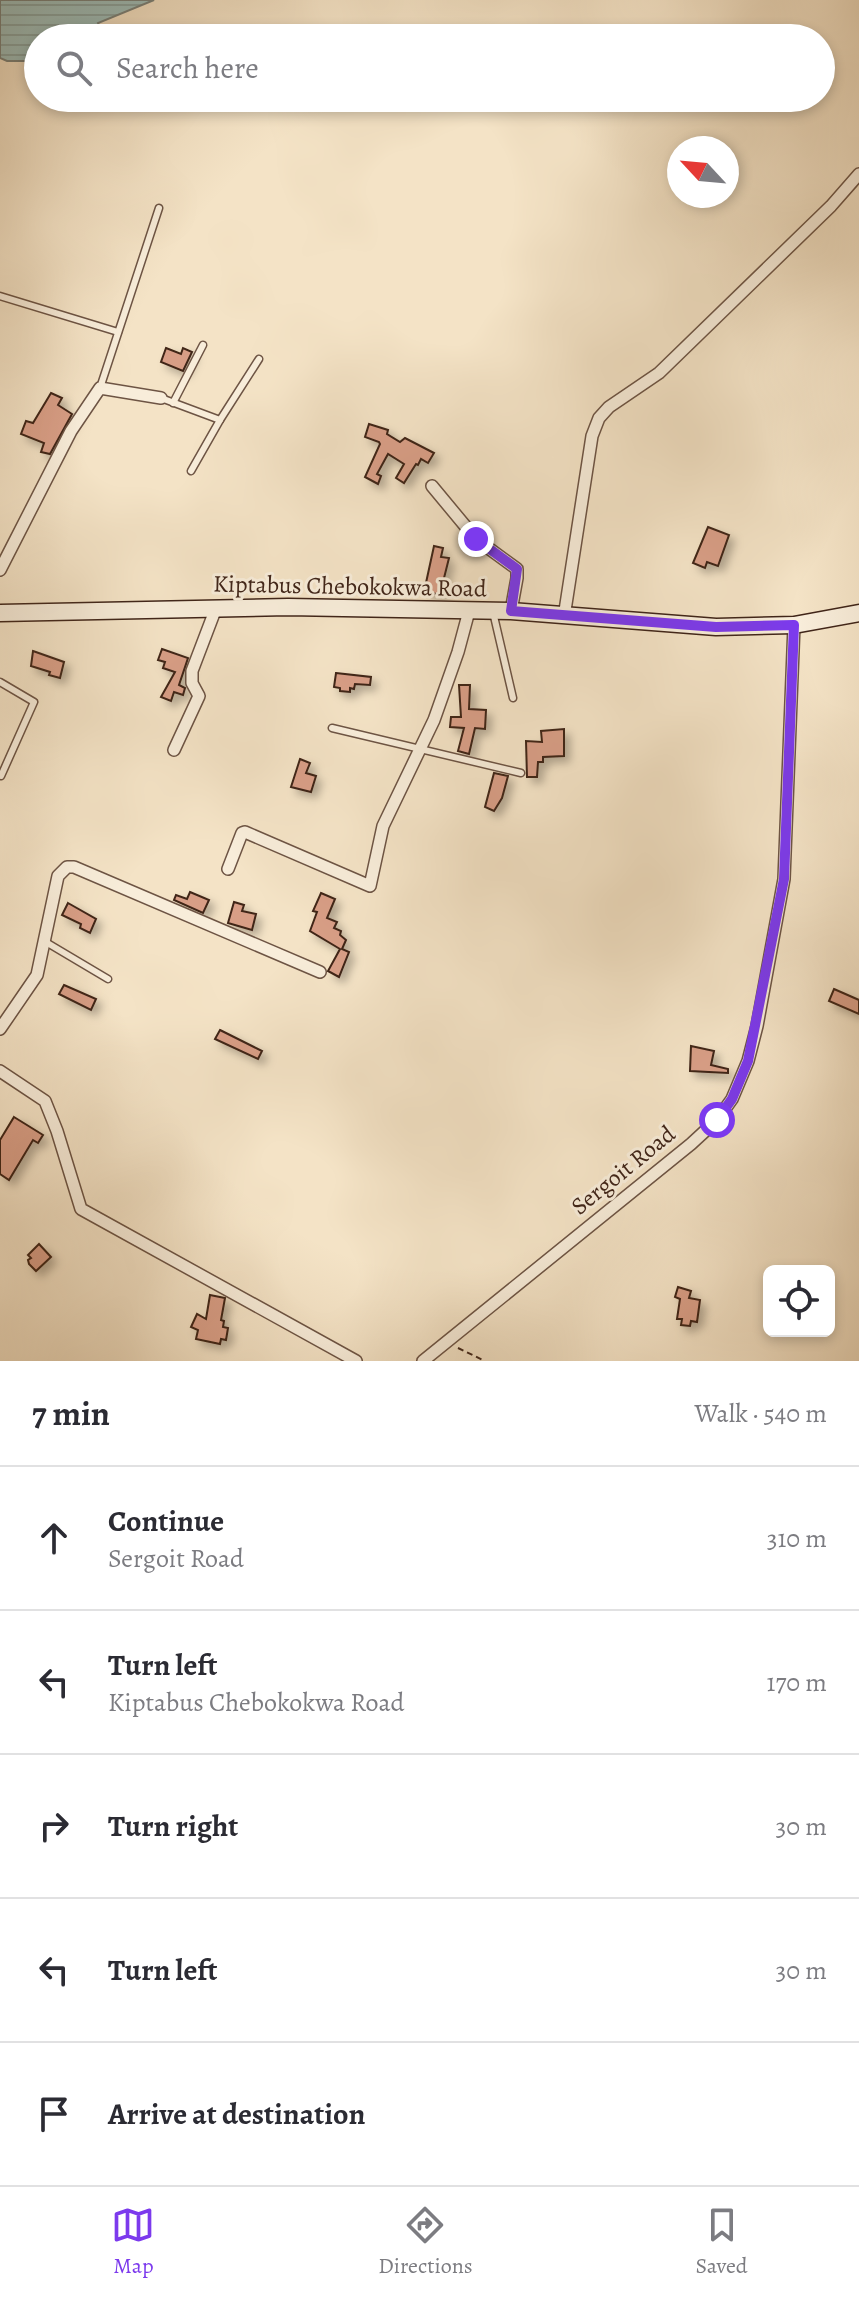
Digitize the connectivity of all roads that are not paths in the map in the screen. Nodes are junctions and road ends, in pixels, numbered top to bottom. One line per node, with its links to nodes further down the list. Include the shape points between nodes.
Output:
1 (859, 174): 20 (street, via 659,373 599,418)
2 (159, 208): 4 (lane)
3 (0, 296): 4 (lane)
4 (118, 332): 7 (lane)
5 (203, 345): 9 (lane)
6 (259, 359): 10 (lane)
7 (100, 388): 8 (street); 13 (street, via 71,431)
8 (161, 398): 9 (lane)
9 (173, 403): 10 (lane)
10 (220, 420): 11 (lane)
11 (191, 471)
12 (432, 486): 16 (street, via 476,539 517,569)
13 (0, 570)
14 (216, 608): 15 (street, Kiptabus Chebokokwa Road); 18 (street, Kiptabus Chebokokwa Road); 26 (street, via 190,678 199,696)
15 (469, 611): 17 (street, Kiptabus Chebokokwa Road); 25 (street)
16 (511, 611): 17 (street, Kiptabus Chebokokwa Road); 20 (street, Kiptabus Chebokokwa Road)
17 (493, 612): 23 (lane)
18 (0, 613)
19 (859, 613): 21 (street, Kiptabus Chebokokwa Road)
20 (564, 617): 21 (street, Kiptabus Chebokokwa Road, via 716,627)
21 (794, 625): 36 (street, Sergoit Road, via 784,879 757,1026 732,1099 691,1144)
22 (0, 682): 28 (lane, via 34,702)
23 (513, 698)
24 (332, 728): 25 (lane)
25 (421, 749): 27 (lane); 29 (street, via 383,826 370,886 245,832)
26 (174, 750)
27 (521, 773)
28 (1, 776)
29 (228, 869)
30 (44, 941): 31 (street, via 58,876 74,867); 32 (lane); 33 (street, via 37,975)
31 (320, 972)
32 (108, 979)
33 (0, 1029)
34 (0, 1071): 35 (street, via 45,1101 81,1209)
35 (356, 1361)
36 (423, 1361)

